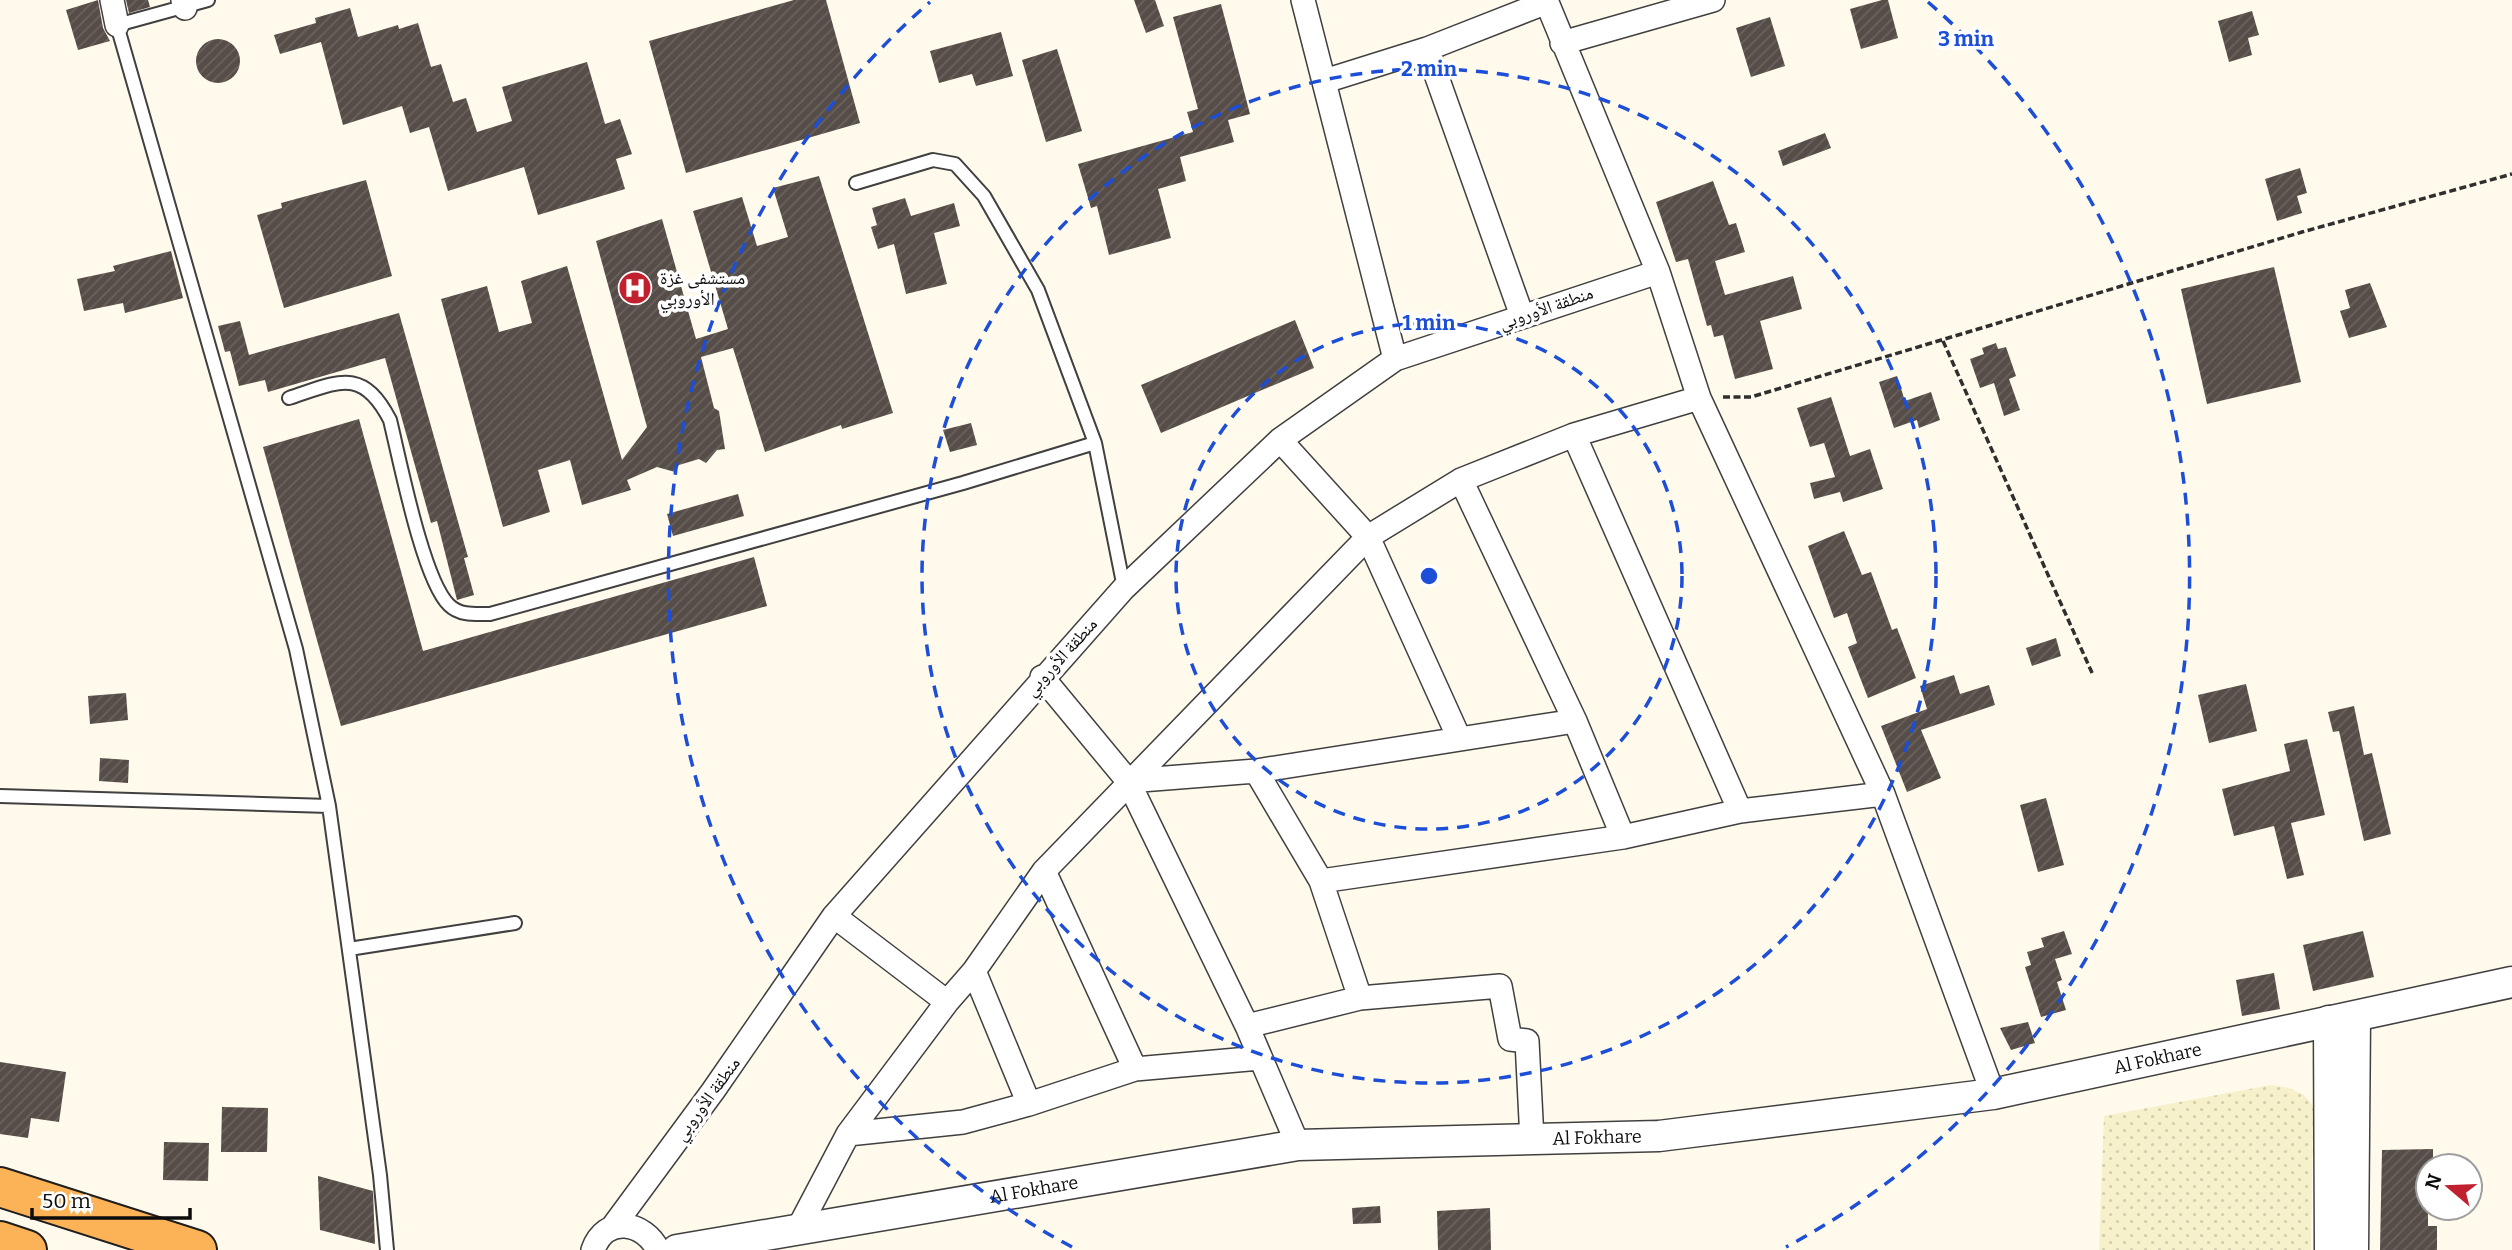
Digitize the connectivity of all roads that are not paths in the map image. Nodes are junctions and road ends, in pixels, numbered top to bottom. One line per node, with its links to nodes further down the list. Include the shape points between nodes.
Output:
1 (112, 0): 7 (street)
2 (208, 0): 6 (lane)
3 (1303, 0): 10 (street)
4 (1713, 0): 8 (street)
5 (1547, 1): 8 (street); 9 (street)
6 (184, 4): 7 (lane)
7 (117, 25): 30 (lane, via 296,649)
8 (1562, 43): 12 (street)
9 (1427, 49): 10 (street); 13 (street)
10 (1325, 81): 14 (street)
11 (856, 183): 19 (lane, via 933,160 955,164 984,196 1038,290)
12 (1658, 272): 13 (street, منطقة الأوروبي); 16 (street)
13 (1522, 316): 14 (street, منطقة الأوروبي)
14 (1395, 359): 18 (street, منطقة الأوروبي)
15 (289, 398): 19 (lane, via 344,380 368,388 378,398 390,420 432,580 449,606 462,613 490,614)
16 (1699, 398): 17 (street); 28 (street)
17 (1574, 435): 20 (street); 31 (street)
18 (1280, 440): 21 (street); 22 (street, منطقة الأوروبي)
19 (1095, 443): 22 (lane)
20 (1461, 480): 21 (street); 24 (street)
21 (1368, 537): 25 (street); 27 (street)
22 (1124, 588): 23 (street, منطقة الأوروبي)
23 (1042, 677): 27 (street); 35 (street, منطقة الأوروبي)
24 (1575, 721): 25 (street); 32 (street)
25 (1459, 738): 26 (street)
26 (1256, 771): 27 (street); 34 (street)
27 (1128, 781): 33 (street); 43 (street)
28 (1883, 794): 31 (street); 46 (street)
29 (0, 796): 30 (lane)
30 (329, 806): 37 (lane)
31 (1740, 811): 32 (street)
32 (1623, 837): 34 (street)
33 (1044, 871): 38 (street); 45 (street)
34 (1321, 881): 40 (street)
35 (834, 916): 41 (street); 52 (street, منطقة الأوروبي)
36 (515, 923): 37 (lane)
37 (349, 949): 57 (lane)
38 (974, 971): 41 (street); 47 (street)
39 (2512, 982): 42 (street, Al Fokhare)
40 (1360, 998): 43 (street); 49 (street, via 1500,986 1510,1039 1527,1041)
41 (947, 1002): 48 (street)
42 (2342, 1019): 46 (street, Al Fokhare); 61 (street); 62 (street)
43 (1247, 1026): 44 (street)
44 (1260, 1058): 45 (street); 50 (street)
45 (1135, 1069): 47 (street)
46 (1993, 1094): 49 (street, Al Fokhare, via 1659,1136)
47 (1029, 1104): 48 (street, via 962,1122)
48 (848, 1134): 53 (street)
49 (1532, 1140): 50 (street, Al Fokhare)
50 (1298, 1145): 53 (street, Al Fokhare)
51 (0, 1187): 56 (highway)
52 (612, 1228): 58 (street, منطقة الأوروبي); 59 (street, via 634,1226 644,1231)
53 (797, 1231): 60 (street, Al Fokhare)
54 (0, 1241): 55 (highway)
55 (27, 1250)
56 (197, 1250)
57 (387, 1250)
58 (593, 1250)
59 (658, 1250)
60 (677, 1250)
61 (2330, 1250)
62 (2353, 1250)

